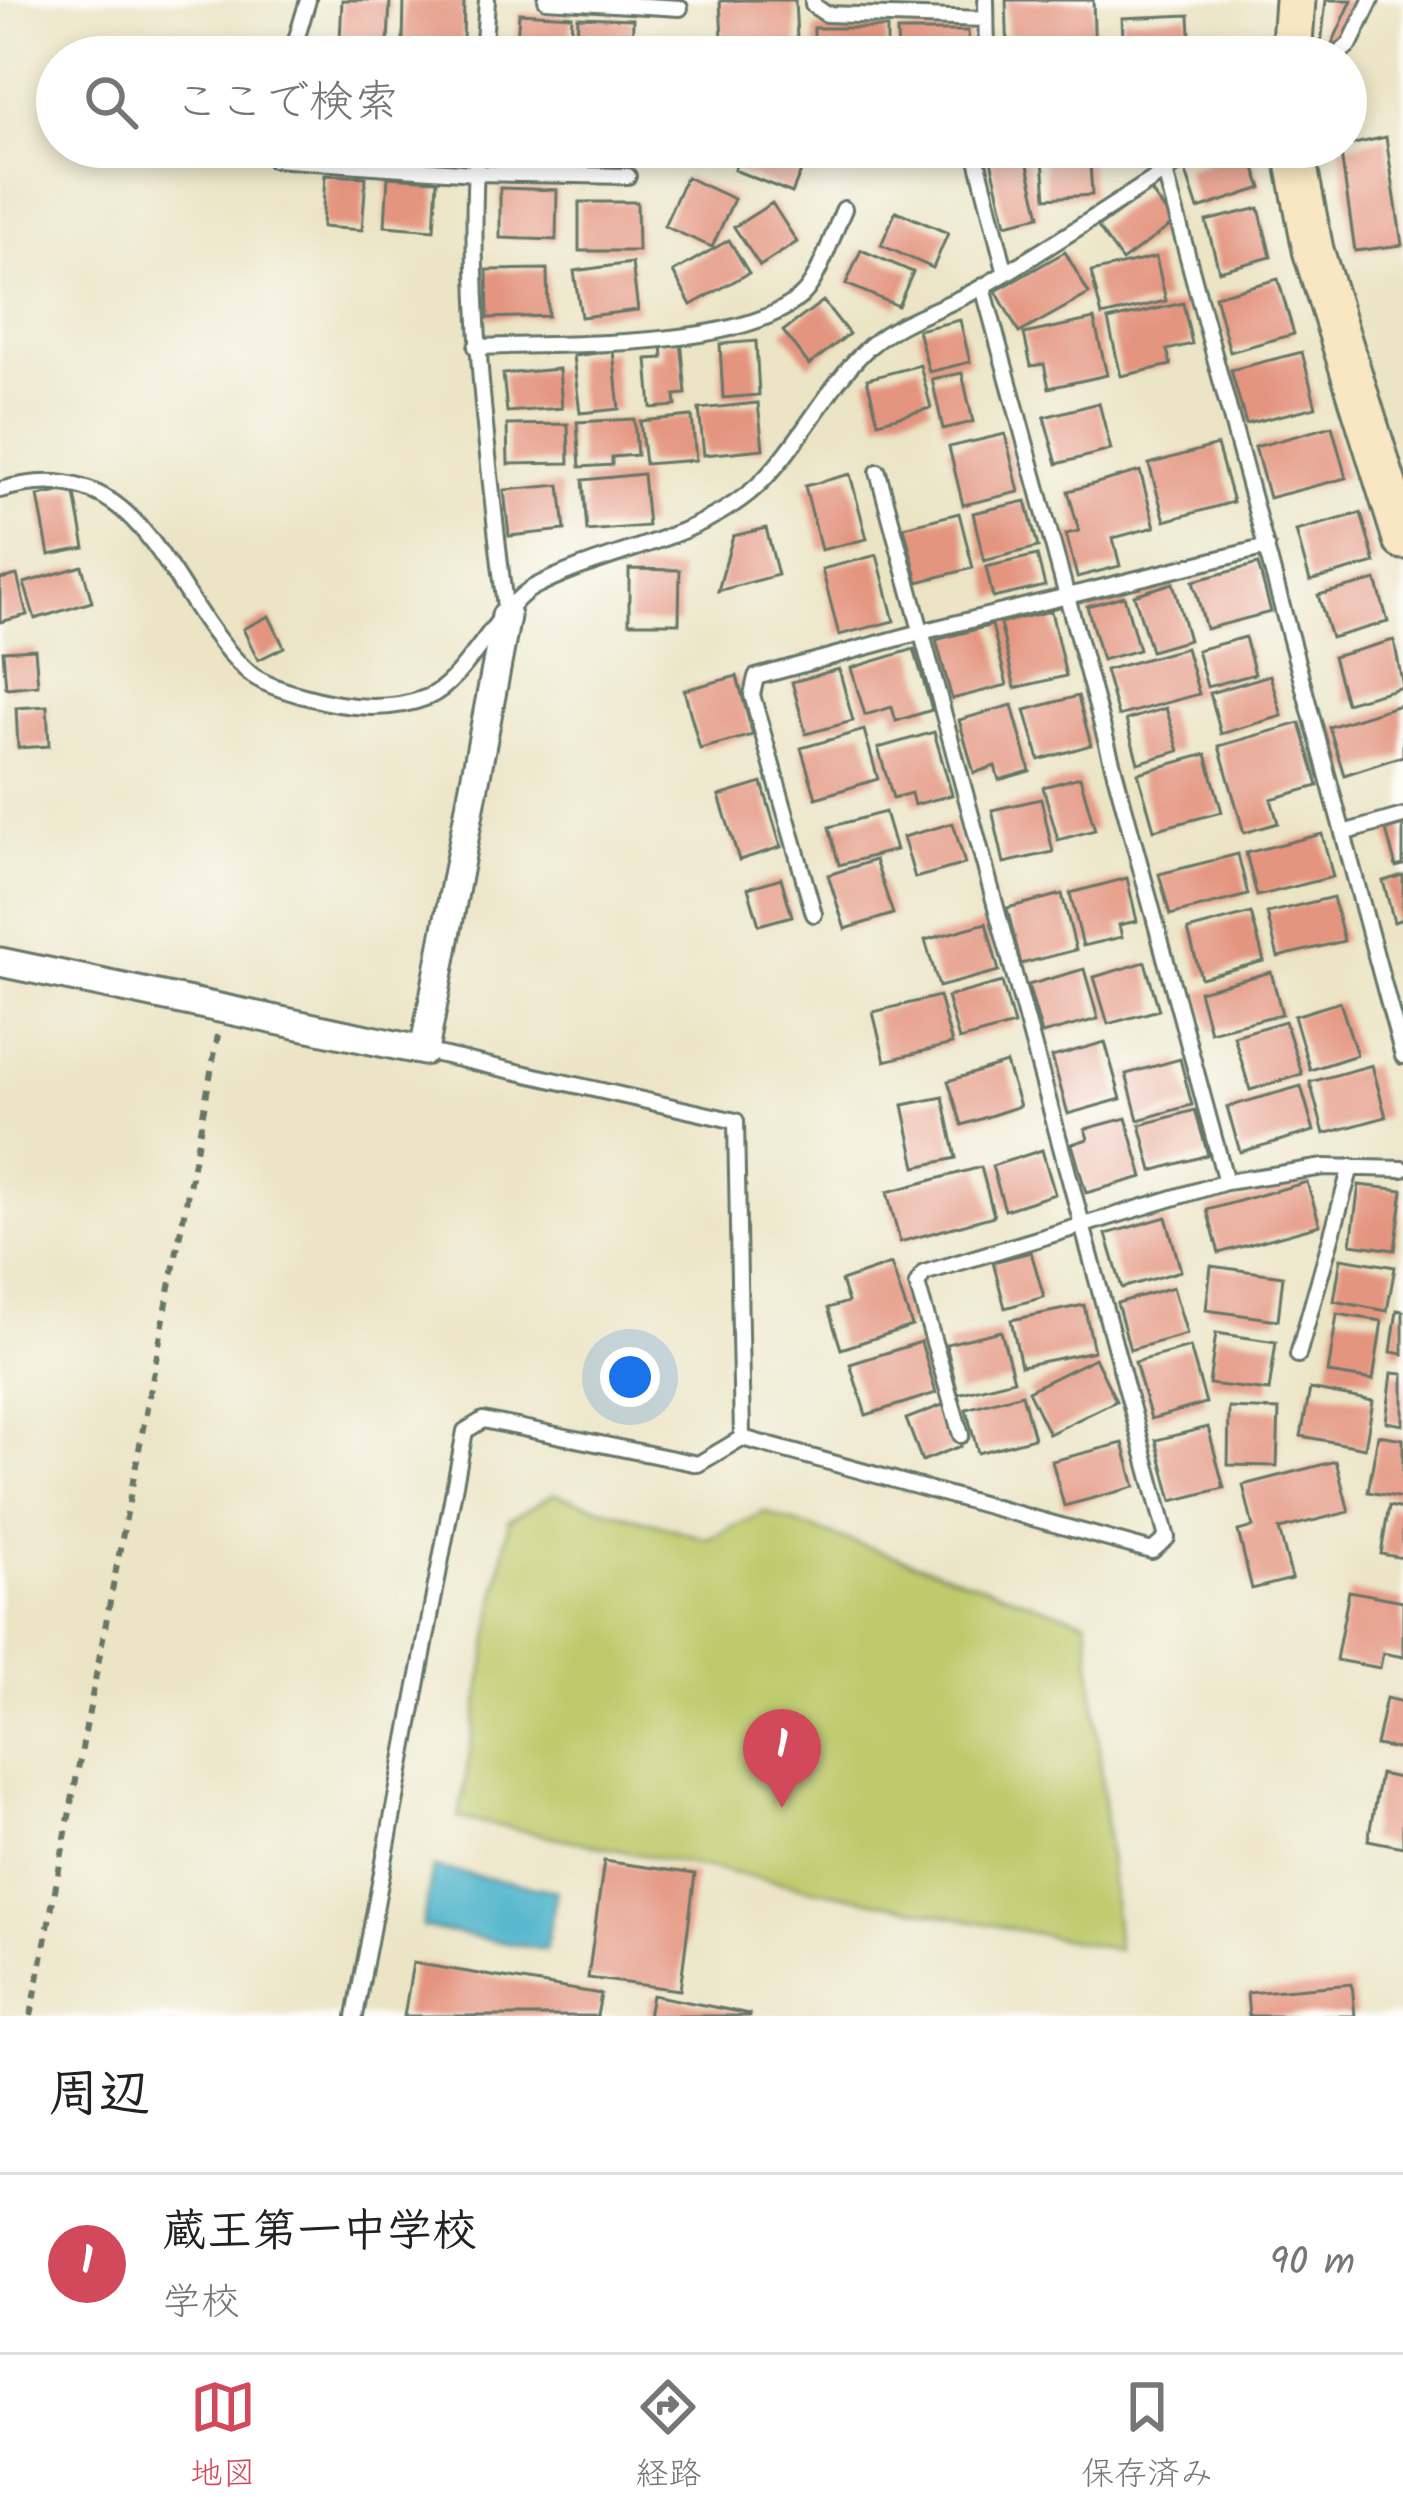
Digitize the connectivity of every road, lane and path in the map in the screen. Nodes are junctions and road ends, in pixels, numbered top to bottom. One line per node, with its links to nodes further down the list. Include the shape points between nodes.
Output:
1 (308, 0): 10 (lane)
2 (487, 0): 11 (lane)
3 (546, 0): 8 (lane)
4 (813, 0): 9 (lane, via 826,14)
5 (986, 0): 9 (lane)
6 (1295, 0): 13 (main road)
7 (1371, 0): 14 (lane)
8 (680, 8)
9 (986, 19): 12 (lane)
10 (297, 36)
11 (484, 36)
12 (986, 36)
13 (1292, 36)
14 (1355, 36)
15 (404, 168): 21 (lane)
16 (476, 168): 21 (lane)
17 (979, 168): 24 (lane)
18 (1171, 168): 20 (lane)
19 (1298, 168): 29 (main road, via 1313,250)
20 (1165, 172): 24 (lane); 30 (lane)
21 (476, 173): 22 (lane); 26 (lane)
22 (628, 176)
23 (844, 209): 26 (lane, via 806,291 766,320 713,335)
24 (1005, 270): 25 (lane)
25 (983, 287): 31 (lane); 32 (lane, via 870,346 753,490 712,519 530,588)
26 (476, 347): 32 (lane)
27 (878, 472): 33 (lane)
28 (0, 490): 32 (lane, via 70,482 110,498 250,675 308,698 390,709 434,695)
29 (1403, 539)
30 (1268, 547): 31 (lane); 35 (lane)
31 (1067, 596): 33 (lane); 43 (lane)
32 (506, 616): 39 (street)
33 (921, 632): 36 (lane, via 756,677 752,695); 44 (lane)
34 (1403, 816): 35 (lane)
35 (1343, 833): 40 (lane)
36 (814, 914)
37 (0, 962): 38 (street)
38 (223, 1008): 39 (street); 48 (path)
39 (424, 1051): 47 (lane, via 736,1121)
40 (1403, 1056)
41 (1352, 1166): 42 (lane); 43 (lane); 45 (lane)
42 (1403, 1168)
43 (1226, 1182): 44 (lane)
44 (1081, 1226): 46 (lane, via 924,1273 917,1284); 47 (lane, via 1166,1538 1152,1551)
45 (1298, 1354)
46 (961, 1435)
47 (742, 1438): 49 (lane, via 698,1464 483,1420 465,1431)
48 (31, 2016)
49 (356, 2016)

